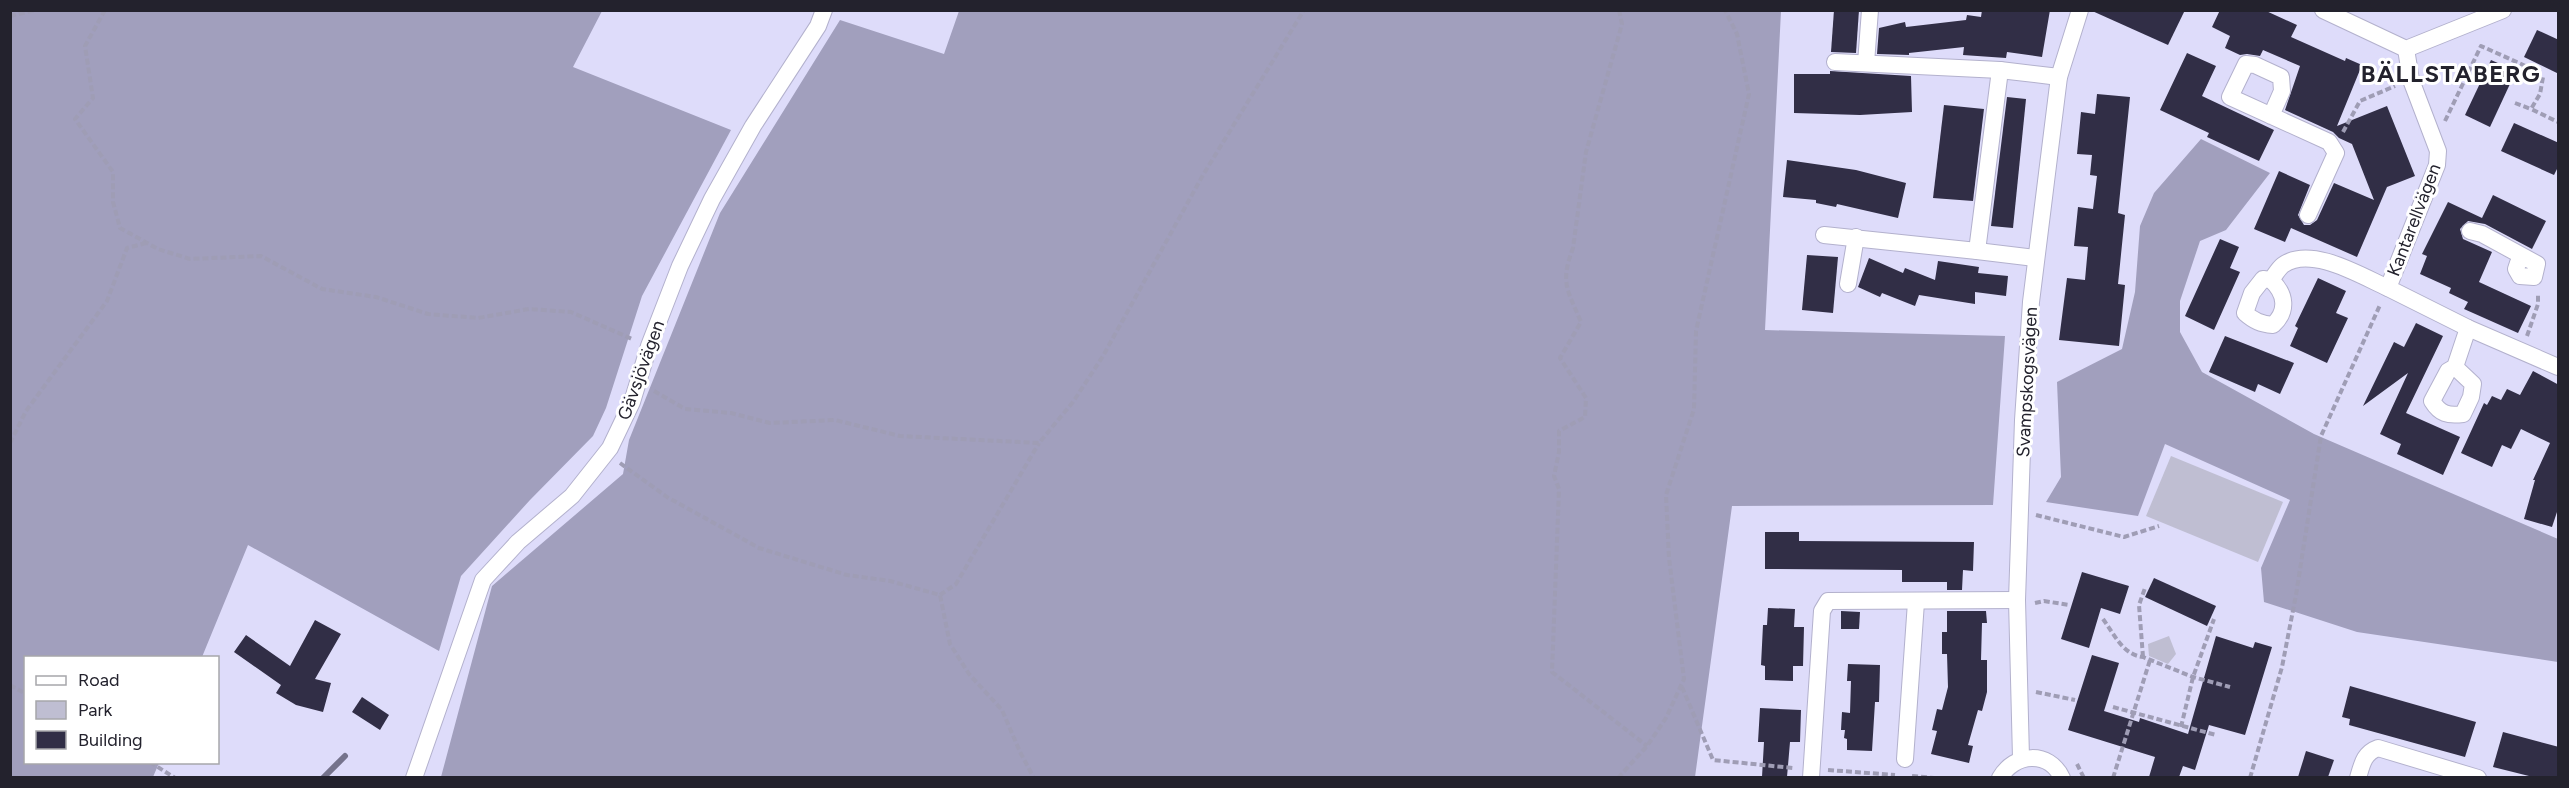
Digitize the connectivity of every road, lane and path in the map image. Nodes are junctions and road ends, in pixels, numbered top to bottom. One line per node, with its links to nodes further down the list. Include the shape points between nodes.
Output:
1 (36, 10): 11 (path)
2 (105, 10): 28 (path, via 85,46 93,98 75,118 112,172 113,202 120,228)
3 (824, 10): 36 (street, Gävsjövägen, via 712,199 680,266)
4 (1304, 10): 41 (path, via 1203,176 1103,356 1073,402)
5 (1619, 10): 66 (path, via 1622,24 1586,152 1565,285 1581,322 1560,358 1586,398 1585,417 1558,431 1552,672)
6 (1725, 10): 57 (path, via 1737,34 1749,94 1696,331 1694,409 1666,495 1669,558 1684,679)
7 (1870, 10): 14 (street)
8 (2080, 10): 16 (street, Svampskogsvägen)
9 (2323, 10): 12 (street)
10 (2503, 10): 12 (street)
11 (10, 16)
12 (2406, 49): 17 (street, Kantarellvägen)
13 (1835, 62): 14 (street)
14 (1866, 63): 15 (street)
15 (2000, 70): 16 (street); 29 (street)
16 (2059, 77): 30 (street, Svampskogsvägen)
17 (2411, 80): 22 (street, Kantarellvägen); 23 (path, via 2360,101)
18 (2515, 103): 19 (path)
19 (2531, 109): 21 (path); 22 (path, via 2540,94 2543,77 2481,46)
20 (2271, 116): 23 (street, via 2329,141)
21 (2559, 122)
22 (2434, 142): 34 (street, Kantarellvägen, via 2437,165)
23 (2332, 147): 24 (street, via 2336,153)
24 (2315, 208)
25 (2470, 231): 31 (street, via 2537,264)
26 (1824, 235): 27 (street)
27 (1856, 237): 29 (street); 33 (street)
28 (147, 243): 36 (path, via 190,259 261,256 322,289 376,297 428,314 478,318 529,309 571,312); 42 (path, via 127,248 107,301 26,411)
29 (1977, 251): 30 (street)
30 (2035, 258): 44 (street, Svampskogsvägen, via 2023,420)
31 (2534, 277): 37 (path, via 2538,304)
32 (2271, 280): 34 (street, Kantarellvägen, via 2283,265 2301,258 2321,259)
33 (1848, 285)
34 (2388, 288): 35 (street, Kantarellvägen); 81 (path, via 2321,436 2282,667)
35 (2468, 327): 37 (street, Kantarellvägen); 38 (street)
36 (650, 346): 40 (street, Gävsjövägen)
37 (2520, 350): 39 (street, Kantarellvägen)
38 (2455, 367)
39 (2559, 367)
40 (642, 373): 41 (path, via 654,391 685,409 731,413 770,423 835,420 900,436); 43 (street, Gävsjövägen)
41 (1039, 442): 47 (path, via 956,584)
42 (10, 443)
43 (606, 453): 47 (path, via 667,497 759,548 847,575); 74 (street, Gävsjövägen, via 572,496 518,542 483,580)
44 (2021, 511): 45 (path, via 2124,537); 49 (street, Svampskogsvägen)
45 (2159, 526)
46 (2145, 588): 53 (path, via 2139,605)
47 (940, 594): 75 (path, via 950,644 969,674 1002,710)
48 (1916, 602): 49 (street); 68 (street); 70 (street, via 1828,601 1822,611)
49 (2025, 602): 50 (path); 67 (street, Svampskogsvägen)
50 (2069, 605)
51 (2103, 619): 53 (path, via 2126,652)
52 (2214, 619): 55 (path)
53 (2143, 657): 54 (path)
54 (2150, 660): 55 (path); 63 (path)
55 (2193, 677): 58 (path); 64 (path)
56 (10, 685): 59 (path)
57 (1681, 686): 66 (path); 70 (path, via 1713,760)
58 (2230, 687)
59 (24, 692)
60 (2032, 692): 61 (path)
61 (2075, 700)
62 (2112, 707): 63 (path)
63 (2134, 712): 64 (path); 80 (path)
64 (2181, 727): 65 (path)
65 (2216, 735)
66 (1647, 746): 76 (path)
67 (2021, 758): 78 (street); 79 (street, via 2041,759)
68 (1905, 759)
69 (153, 764): 73 (path)
70 (1811, 773): 71 (path)
71 (1899, 775)
72 (1911, 776): 77 (path)
73 (175, 777)
74 (414, 777)
75 (1034, 777)
76 (1618, 777)
77 (1934, 777)
78 (2000, 777)
79 (2062, 777)
80 (2113, 777)
81 (2250, 777)
82 (2358, 777): 83 (street, via 2363,759 2378,748)
83 (2478, 777)

